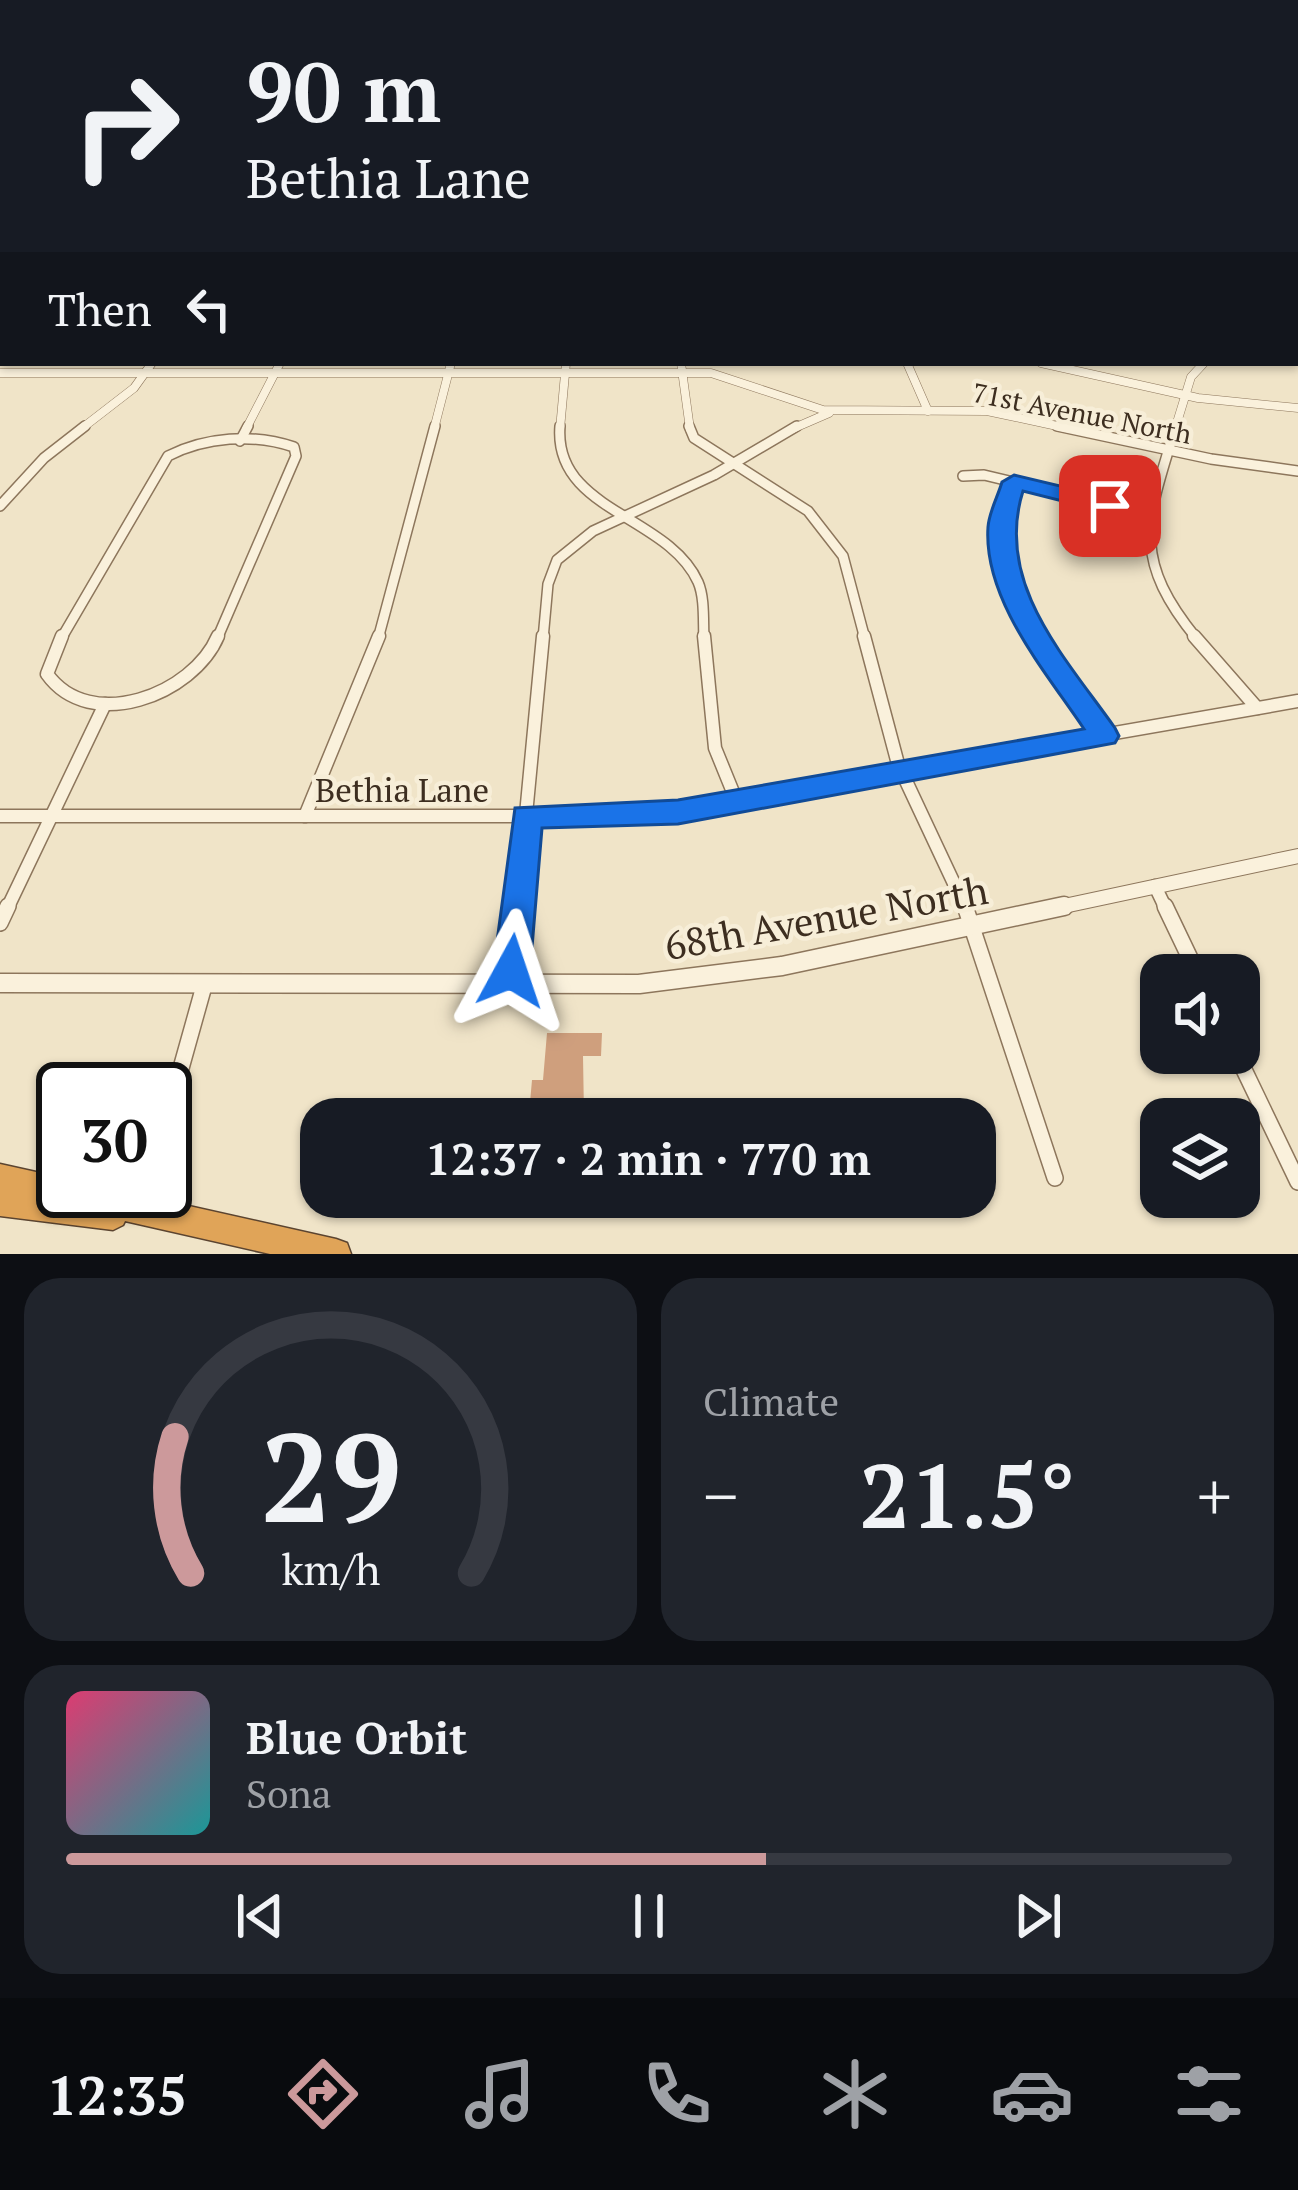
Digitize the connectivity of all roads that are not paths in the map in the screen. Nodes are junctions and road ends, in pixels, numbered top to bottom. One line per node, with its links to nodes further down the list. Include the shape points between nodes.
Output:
1 (908, 366): 13 (street)
2 (1055, 366): 10 (street)
3 (1201, 366): 10 (street)
4 (149, 367): 5 (street, 71st Avenue North); 9 (street, 71st Avenue North); 20 (street)
5 (278, 367): 6 (street, 71st Avenue North); 14 (street)
6 (450, 368): 7 (street, 71st Avenue North); 31 (street, via 385,621)
7 (565, 368): 8 (street, 71st Avenue North); 22 (street, via 564,464)
8 (681, 368): 12 (street, 71st Avenue North, via 746,379 796,404); 16 (street, via 688,429)
9 (0, 373)
10 (1186, 396): 11 (street); 15 (street)
11 (1298, 408)
12 (837, 411): 13 (street, 71st Avenue North); 16 (street)
13 (928, 411): 15 (street, 71st Avenue North, via 987,411)
14 (240, 440): 24 (street, via 197,441 168,456 53,652 47,674 59,692); 24 (street, via 281,441 297,451 215,649 168,690)
15 (1171, 451): 17 (street, 71st Avenue North); 21 (street)
16 (732, 464): 22 (street); 27 (street, via 791,498 834,540 850,573)
17 (1298, 471)
18 (963, 476): 19 (street)
19 (1014, 482): 21 (street); 26 (street, via 1000,524 1004,564 1031,628)
20 (0, 506)
21 (1154, 516): 25 (street, via 1149,554 1162,586)
22 (624, 517): 28 (street, via 694,572 716,748); 32 (street, via 579,540 551,572)
23 (1298, 701): 25 (street, Bethia Lane)
24 (105, 704): 30 (street)
25 (1257, 708): 26 (street, Bethia Lane)
26 (1104, 736): 27 (street, Bethia Lane)
27 (902, 772): 28 (street, Bethia Lane); 36 (street)
28 (737, 802): 32 (street, Bethia Lane, via 639,816)
29 (0, 816): 30 (street, Bethia Lane)
30 (51, 816): 31 (street, Bethia Lane); 35 (street)
31 (305, 816): 32 (street, Bethia Lane)
32 (526, 816): 40 (street)
33 (1298, 856): 34 (street, 68th Avenue North)
34 (1155, 886): 36 (street, 68th Avenue North); 37 (street)
35 (0, 923)
36 (973, 925): 40 (street, 68th Avenue North, via 713,976); 44 (street)
37 (1188, 954)
38 (0, 983): 39 (street, 68th Avenue North)
39 (204, 986): 40 (street, 68th Avenue North); 41 (street)
40 (510, 986)
41 (183, 1062)
42 (1246, 1074): 45 (street)
43 (0, 1178): 47 (highway)
44 (1055, 1178)
45 (1298, 1182)
46 (0, 1201): 47 (highway)
47 (237, 1233): 48 (highway)
48 (336, 1254)

